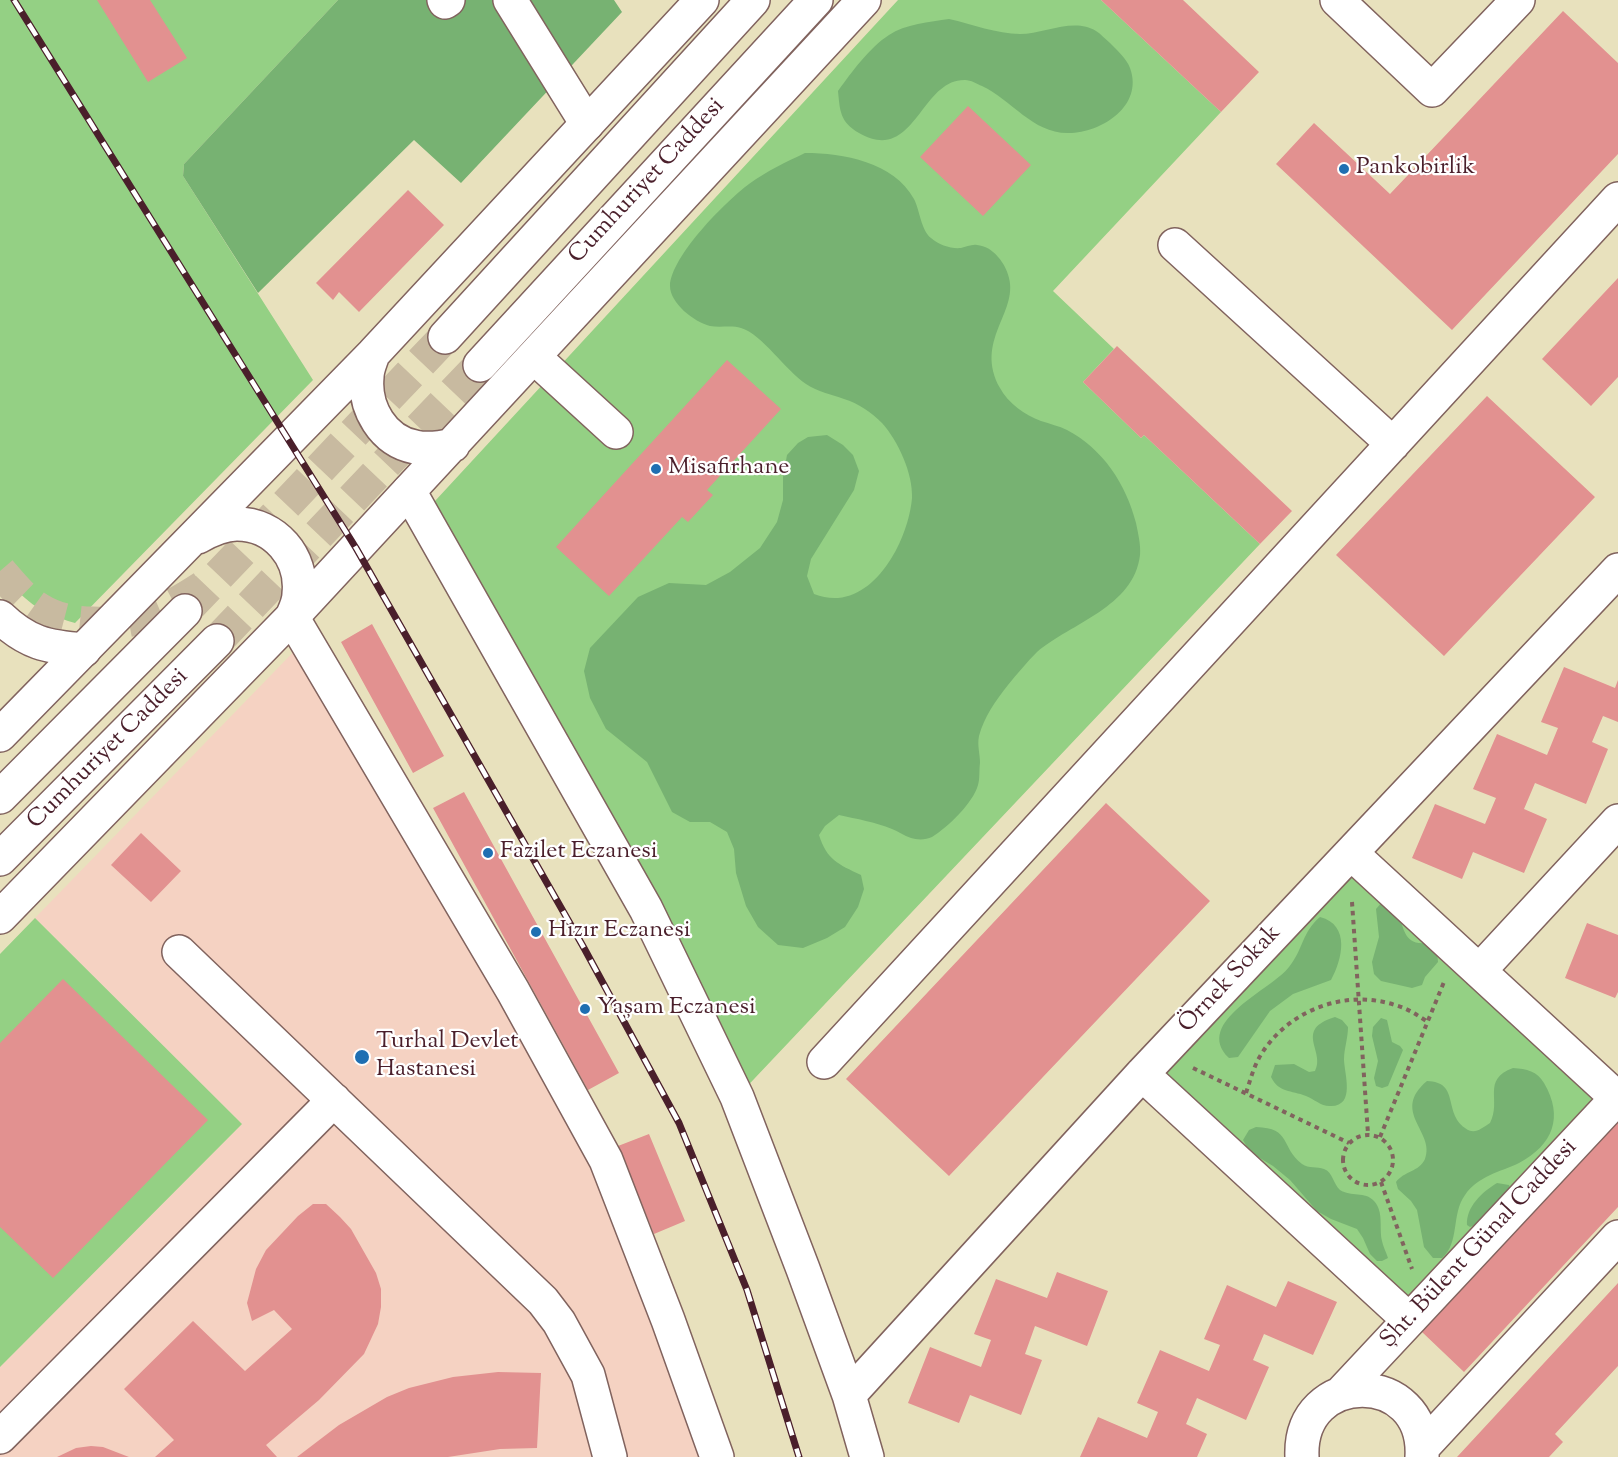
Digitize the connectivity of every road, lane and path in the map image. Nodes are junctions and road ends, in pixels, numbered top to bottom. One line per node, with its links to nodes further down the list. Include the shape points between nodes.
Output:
1 (444, 0): 2 (main road)
2 (448, 0)
3 (510, 0): 10 (main road)
4 (702, 0): 10 (main road)
5 (753, 0): 13 (main road, Cumhuriyet Caddesi)
6 (816, 0): 16 (main road, Cumhuriyet Caddesi)
7 (864, 0): 15 (main road)
8 (1337, 0): 9 (main road, via 1432,90)
9 (1518, 0)
10 (587, 124): 14 (main road)
11 (1618, 199): 18 (main road)
12 (1175, 245): 18 (main road)
13 (445, 337)
14 (374, 354): 19 (main road, via 367,375 367,394 382,428 396,440 414,447); 21 (main road)
15 (534, 357): 17 (main road); 19 (main road)
16 (480, 365)
17 (616, 432)
18 (1393, 444): 38 (main road)
19 (453, 446): 20 (main road)
20 (409, 491): 24 (main road); 50 (main road, via 646,909 737,1097)
21 (192, 540): 24 (main road, via 214,528 236,524 257,526 276,537 291,553 299,574 299,596); 27 (main road)
22 (1618, 570): 31 (main road, Örnek Sokak)
23 (185, 611): 29 (main road, Cumhuriyet Caddesi)
24 (292, 616): 33 (main road); 55 (main road, via 513,991 606,1160)
25 (0, 617): 27 (main road, via 26,638)
26 (217, 640): 32 (main road, Cumhuriyet Caddesi)
27 (84, 650): 28 (main road)
28 (0, 735)
29 (0, 797)
30 (1618, 821): 35 (main road)
31 (1350, 854): 35 (main road); 36 (path); 39 (main road, Örnek Sokak)
32 (0, 859)
33 (0, 917)
34 (179, 952): 42 (main road)
35 (1468, 961): 37 (path); 41 (main road)
36 (1359, 999): 37 (path, via 1395,1005); 40 (path, via 1324,1005 1286,1026 1258,1060); 43 (path)
37 (1428, 1022): 44 (path)
38 (824, 1062)
39 (1152, 1064): 40 (path); 48 (main road); 50 (main road, Örnek Sokak)
40 (1246, 1093): 45 (path)
41 (1618, 1098): 48 (main road, Şht. Bülent Günal Caddesi)
42 (334, 1100): 51 (main road); 54 (main road, via 543,1301 588,1375)
43 (1368, 1134): 44 (path); 45 (path)
44 (1380, 1137): 46 (path, via 1394,1155 1392,1171)
45 (1349, 1143): 46 (path, via 1343,1158 1346,1173 1358,1183)
46 (1381, 1182): 48 (path)
47 (1618, 1237): 53 (main road)
48 (1416, 1312): 49 (main road, Şht. Bülent Günal Caddesi)
49 (1341, 1393): 52 (main road, Şht. Bülent Günal Caddesi, via 1322,1404 1308,1422); 53 (main road, via 1366,1389 1390,1396 1417,1423)
50 (849, 1395): 56 (main road)
51 (0, 1437)
52 (1303, 1445): 57 (main road)
53 (1422, 1452)
54 (610, 1457)
55 (717, 1457)
56 (867, 1457)
57 (1280, 1457)

